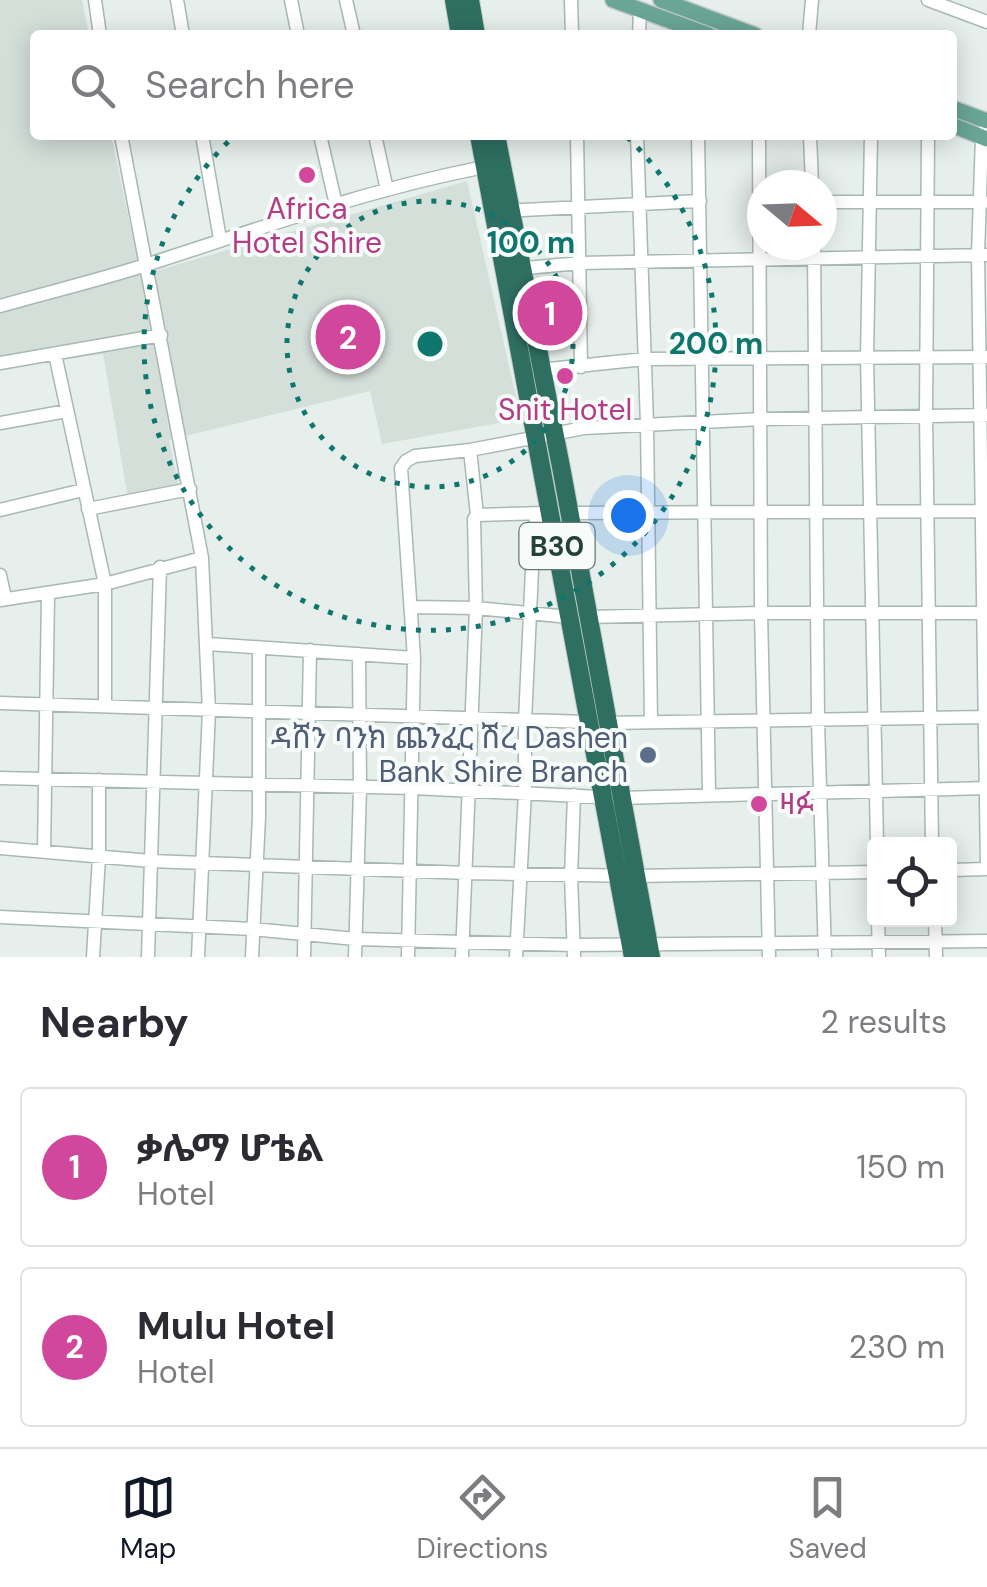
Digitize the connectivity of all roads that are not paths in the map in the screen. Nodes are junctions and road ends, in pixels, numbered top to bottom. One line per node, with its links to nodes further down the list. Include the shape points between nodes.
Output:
1 (94, 0): 15 (street)
2 (177, 0): 16 (street)
3 (291, 0): 17 (street)
4 (346, 0): 18 (street)
5 (454, 0): 19 (highway)
6 (470, 0): 20 (highway)
7 (571, 0): 21 (street)
8 (613, 0): 12 (main road)
9 (661, 0): 13 (main road)
10 (812, 0): 26 (street)
11 (928, 0): 14 (street)
12 (640, 10): 22 (street); 23 (main road)
13 (693, 12): 24 (street); 25 (main road)
14 (987, 22)
15 (99, 30)
16 (182, 30)
17 (297, 30)
18 (353, 30)
19 (459, 30)
20 (475, 30)
21 (572, 30)
22 (639, 30)
23 (690, 30)
24 (697, 30)
25 (741, 30)
26 (810, 30)
27 (957, 111): 29 (main road)
28 (957, 126): 29 (main road)
29 (986, 130): 52 (street)
30 (121, 140): 67 (street)
31 (203, 140): 56 (street)
32 (321, 140): 53 (street)
33 (376, 140): 46 (street)
34 (481, 140): 43 (highway, B30)
35 (496, 140): 43 (highway, B30)
36 (577, 140): 54 (street)
37 (638, 140): 49 (street)
38 (698, 140): 47 (street)
39 (759, 140): 44 (street)
40 (810, 140): 45 (street)
41 (871, 140): 48 (street)
42 (928, 140): 51 (street)
43 (494, 166): 46 (street); 55 (highway, B30)
44 (760, 170)
45 (811, 170)
46 (387, 190): 53 (street)
47 (700, 201): 49 (street); 66 (street)
48 (872, 201): 50 (street); 51 (street); 59 (street)
49 (638, 202): 54 (street); 63 (street)
50 (837, 202)
51 (929, 202): 52 (street); 60 (street)
52 (983, 202): 58 (street)
53 (336, 205): 56 (street)
54 (579, 208): 55 (street); 65 (street)
55 (502, 211): 68 (highway, B30)
56 (220, 239): 67 (street)
57 (837, 255): 59 (street)
58 (983, 255): 60 (street); 74 (street)
59 (869, 258): 60 (street); 76 (street)
60 (929, 258): 73 (street)
61 (771, 260): 64 (street)
62 (814, 260): 75 (street)
63 (640, 262): 65 (street); 66 (street); 77 (street)
64 (760, 262): 66 (street); 72 (street)
65 (580, 263): 68 (street); 80 (street)
66 (701, 263): 78 (street)
67 (148, 264): 69 (street); 70 (street)
68 (512, 269): 81 (highway, B30)
69 (0, 306)
70 (161, 335): 71 (street); 93 (street)
71 (54, 354): 79 (street); 82 (street)
72 (762, 356): 75 (street); 78 (street); 86 (street)
73 (926, 357): 74 (street); 76 (street); 83 (street)
74 (985, 357): 84 (street)
75 (814, 358): 76 (street); 85 (street)
76 (867, 358): 87 (street)
77 (644, 359): 78 (street); 80 (street); 90 (street)
78 (702, 360): 88 (street)
79 (0, 362)
80 (581, 367): 81 (street)
81 (538, 383): 91 (highway, B30)
82 (67, 411): 89 (street); 94 (street)
83 (926, 415): 84 (street); 87 (street); 104 (street)
84 (984, 415): 102 (street)
85 (817, 418): 86 (street); 87 (street); 100 (street)
86 (762, 419): 88 (street); 99 (street)
87 (870, 419): 101 (street)
88 (701, 422): 90 (street); 97 (street)
89 (0, 423)
90 (647, 424): 91 (street); 98 (street)
91 (546, 434): 92 (street); 103 (highway, B30)
92 (470, 450): 105 (street); 112 (street, via 415,456 402,468)
93 (190, 489): 95 (street); 106 (street)
94 (83, 490): 95 (street); 96 (street)
95 (88, 509): 109 (street)
96 (0, 510)
97 (706, 511): 98 (street); 99 (street); 119 (street)
98 (648, 512): 103 (street); 121 (street)
99 (763, 512): 100 (street); 116 (street)
100 (817, 512): 101 (street); 120 (street)
101 (872, 512): 104 (street); 117 (street)
102 (986, 512): 104 (street); 118 (street)
103 (552, 513): 105 (street); 114 (street); 122 (highway, B30)
104 (927, 513): 115 (street)
105 (477, 515): 113 (street)
106 (202, 558): 107 (street); 123 (street)
107 (160, 567): 109 (street); 131 (street)
108 (0, 575): 111 (street)
109 (105, 584): 110 (street); 130 (street)
110 (48, 595): 111 (street); 129 (street)
111 (3, 599)
112 (413, 607): 113 (street); 127 (street)
113 (476, 608): 114 (street); 139 (street)
114 (530, 612): 122 (street); 141 (street)
115 (929, 612): 117 (street); 118 (street); 136 (street)
116 (761, 613): 119 (street); 120 (street); 144 (street)
117 (873, 613): 120 (street); 140 (street)
118 (984, 613): 138 (street)
119 (705, 614): 121 (street); 143 (street)
120 (817, 615): 145 (street)
121 (648, 616): 122 (street); 142 (street)
122 (578, 617): 146 (highway, B30)
123 (208, 644): 124 (street); 132 (street)
124 (260, 648): 125 (street); 133 (street)
125 (310, 650): 126 (street); 134 (street)
126 (360, 654): 127 (street); 135 (street)
127 (414, 658): 137 (street)
128 (0, 703): 129 (street)
129 (48, 706): 130 (street); 148 (street)
130 (105, 706): 131 (street)
131 (154, 710): 132 (street); 150 (street)
132 (209, 711): 133 (street); 151 (street)
133 (257, 712): 134 (street); 152 (street)
134 (309, 714): 135 (street); 153 (street)
135 (358, 716): 137 (street); 154 (street)
136 (932, 716): 138 (street); 140 (street); 158 (street)
137 (414, 717): 139 (street); 155 (street)
138 (985, 717): 156 (street)
139 (472, 718): 141 (street); 159 (street)
140 (876, 719): 145 (street); 157 (street)
141 (525, 720): 146 (street); 160 (street)
142 (651, 721): 143 (street); 146 (street)
143 (707, 722): 144 (street); 161 (street)
144 (764, 722): 145 (street); 162 (street)
145 (818, 722): 163 (street)
146 (597, 723): 165 (highway, B30)
147 (0, 778): 148 (street)
148 (46, 779): 149 (street); 169 (street)
149 (99, 780): 150 (street); 170 (street)
150 (153, 781): 151 (street); 171 (street)
151 (208, 782): 152 (street); 172 (street)
152 (259, 784): 153 (street); 173 (street)
153 (309, 785): 154 (street); 174 (street)
154 (360, 788): 155 (street); 175 (street)
155 (414, 788): 159 (street); 177 (street)
156 (986, 788): 158 (street); 176 (street)
157 (876, 790): 158 (street); 163 (street); 166 (street)
158 (934, 790): 167 (street)
159 (470, 791): 160 (street); 180 (street)
160 (525, 792): 164 (street); 181 (street)
161 (709, 794): 162 (street); 165 (street)
162 (764, 794): 163 (street); 182 (street)
163 (821, 794): 183 (street)
164 (574, 795): 165 (street); 184 (street)
165 (612, 797): 185 (highway, B30)
166 (877, 837)
167 (932, 837)
168 (0, 848): 169 (street)
169 (44, 852): 170 (street)
170 (99, 857): 171 (street); 187 (street)
171 (151, 861): 172 (street); 188 (street)
172 (204, 864): 173 (street); 189 (street)
173 (257, 865): 174 (street); 190 (street)
174 (306, 865): 175 (street); 191 (street)
175 (358, 867): 177 (street); 192 (street)
176 (987, 869): 178 (street)
177 (412, 870): 180 (street); 193 (street)
178 (957, 870)
179 (867, 872): 183 (street)
180 (468, 873): 181 (street); 194 (street)
181 (519, 873): 184 (street); 196 (street)
182 (768, 873): 183 (street); 185 (street); 200 (street)
183 (823, 873): 201 (street)
184 (571, 876): 185 (street); 198 (street)
185 (627, 876): 199 (highway, B30)
186 (0, 917): 187 (street)
187 (96, 922): 188 (street); 203 (street)
188 (150, 924): 189 (street); 204 (street)
189 (201, 926): 190 (street); 205 (street)
190 (253, 929): 191 (street); 206 (street)
191 (304, 933): 192 (street); 207 (street)
192 (355, 939): 193 (street); 208 (street)
193 (409, 939): 194 (street); 209 (street)
194 (463, 940): 196 (street); 210 (street)
195 (987, 942): 197 (street)
196 (516, 950): 198 (street)
197 (936, 950): 202 (street)
198 (574, 951): 199 (street)
199 (641, 951): 200 (street)
200 (769, 951): 201 (street)
201 (825, 951): 202 (street)
202 (879, 951)
203 (93, 957)
204 (148, 957)
205 (198, 957)
206 (252, 957)
207 (304, 957)
208 (355, 957)
209 (408, 957)
210 (462, 957)

